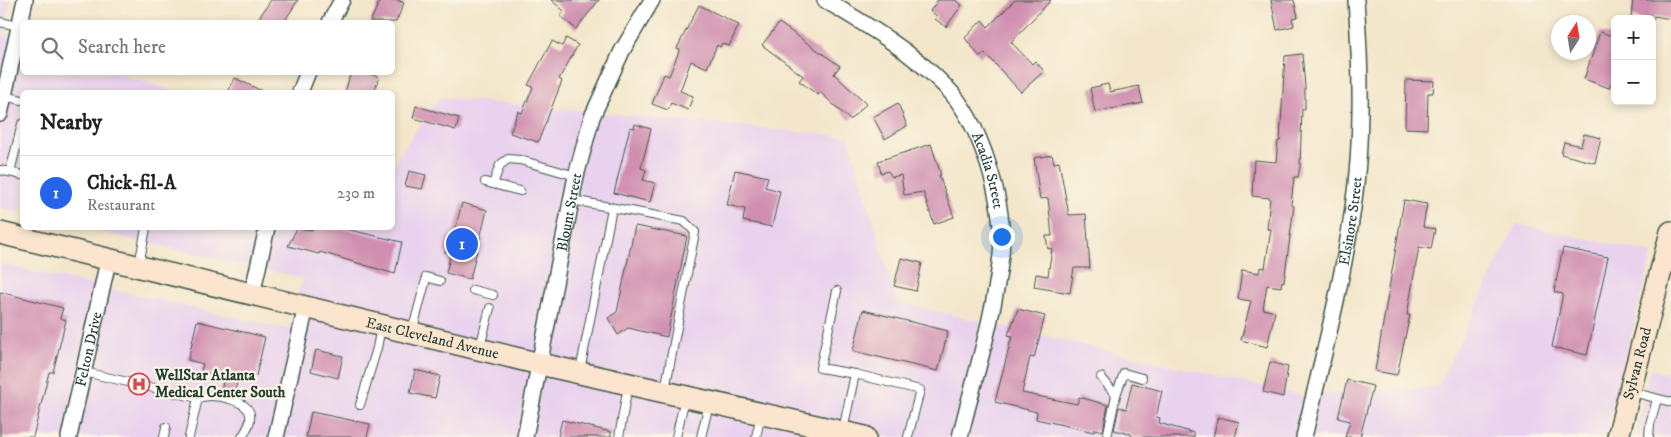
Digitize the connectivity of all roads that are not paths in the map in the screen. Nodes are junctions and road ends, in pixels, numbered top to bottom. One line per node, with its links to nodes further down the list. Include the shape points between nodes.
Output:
1 (24, 0): 6 (street)
2 (342, 0): 7 (street)
3 (652, 0): 20 (street, Blount Street, via 622,51 592,117)
4 (825, 0): 70 (street, Acadia Street, via 903,51 946,87 975,128 987,158 998,208 1001,253)
5 (1356, 0): 72 (street, Elsinore Street, via 1361,66 1359,148 1353,206 1344,264)
6 (20, 20)
7 (331, 20)
8 (20, 21): 10 (street)
9 (0, 22): 10 (lane)
10 (19, 26): 13 (street)
11 (307, 75): 12 (street)
12 (301, 90)
13 (4, 96): 14 (lane); 15 (street)
14 (20, 100)
15 (0, 114)
16 (20, 132): 18 (lane)
17 (0, 170): 18 (lane)
18 (10, 172): 19 (lane)
19 (20, 174)
20 (576, 176): 21 (lane, via 508,159 500,165 489,183); 22 (street, Blount Street)
21 (520, 191)
22 (572, 200): 23 (lane); 40 (street, Blount Street)
23 (612, 208): 42 (lane); 48 (lane, via 684,221 695,232)
24 (146, 230): 29 (lane)
25 (267, 230): 33 (street)
26 (1671, 232): 47 (main road, Sylvan Road)
27 (0, 233): 28 (main road, East Cleveland Avenue)
28 (108, 261): 29 (main road, East Cleveland Avenue); 41 (street, Felton Drive)
29 (138, 268): 33 (main road, East Cleveland Avenue)
30 (440, 281): 38 (lane, via 425,280)
31 (473, 290): 34 (lane)
32 (837, 291): 43 (lane, via 820,368)
33 (252, 294): 35 (main road, East Cleveland Avenue)
34 (493, 295)
35 (306, 307): 37 (main road, East Cleveland Avenue); 62 (street)
36 (490, 308): 39 (lane)
37 (381, 325): 38 (main road, East Cleveland Avenue); 54 (lane)
38 (412, 332): 39 (main road, East Cleveland Avenue)
39 (479, 349): 40 (main road, East Cleveland Avenue)
40 (540, 364): 42 (main road, East Cleveland Avenue); 63 (street, Blount Street)
41 (84, 372): 50 (lane); 58 (street, Felton Drive)
42 (580, 373): 46 (main road, East Cleveland Avenue)
43 (855, 374): 57 (lane); 69 (lane, via 920,390)
44 (1101, 377): 49 (lane)
45 (1142, 378): 49 (lane, via 1124,373)
46 (628, 384): 48 (main road, East Cleveland Avenue); 64 (lane)
47 (1630, 392): 51 (lane); 73 (main road, Sylvan Road)
48 (675, 394): 52 (main road, East Cleveland Avenue); 65 (lane)
49 (1116, 395): 71 (lane)
50 (198, 398): 60 (lane); 61 (lane, via 213,396 247,405 249,419)
51 (1657, 399): 53 (lane); 74 (lane)
52 (710, 402): 55 (main road, East Cleveland Avenue); 66 (lane)
53 (1671, 402)
54 (360, 404)
55 (761, 414): 57 (main road, East Cleveland Avenue); 67 (lane)
56 (166, 427): 59 (lane)
57 (842, 432): 68 (main road, East Cleveland Avenue)
58 (69, 437)
59 (164, 437)
60 (189, 437)
61 (242, 437)
62 (276, 437)
63 (525, 437)
64 (619, 437)
65 (676, 437)
66 (701, 437)
67 (756, 437)
68 (865, 437)
69 (908, 437)
70 (960, 437)
71 (1107, 437)
72 (1304, 437)
73 (1618, 437)
74 (1649, 437)

